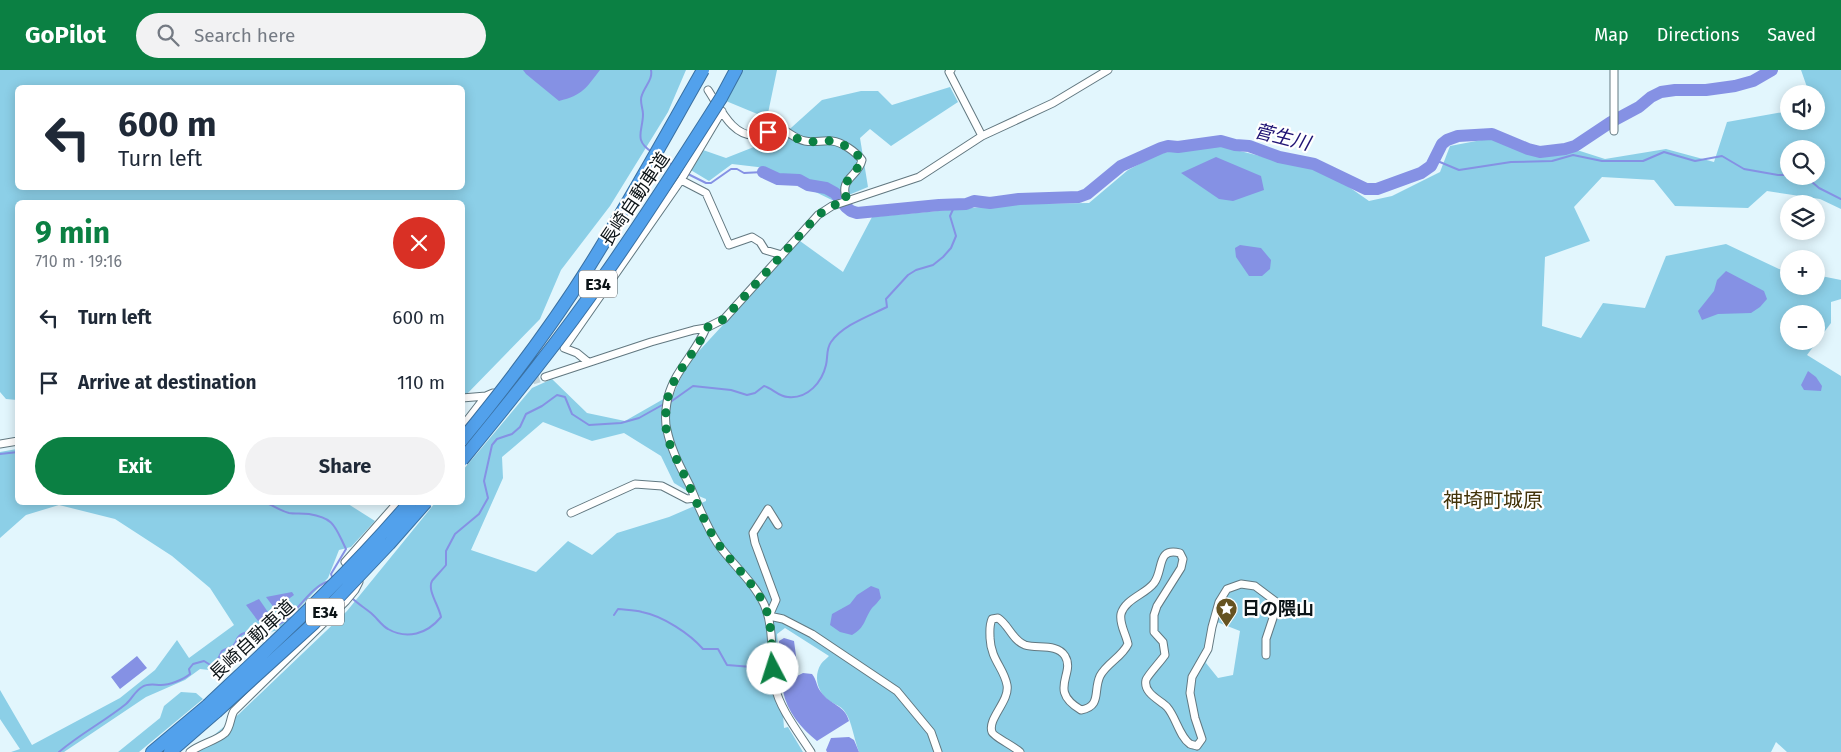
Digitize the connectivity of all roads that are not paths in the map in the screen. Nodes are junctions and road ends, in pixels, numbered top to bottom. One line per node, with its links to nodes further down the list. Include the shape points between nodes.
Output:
1 (703, 70): 18 (highway, 長崎自動車道 / E34, bridge, via 590,265 544,334)
2 (736, 70): 7 (highway, 長崎自動車道 / E34)
3 (951, 70): 9 (street, via 949,72)
4 (1108, 70): 9 (street, via 1053,103)
5 (1614, 70): 8 (street)
6 (708, 90): 7 (street)
7 (722, 105): 10 (street); 11 (street, via 731,125 740,132 758,135 780,128 803,141 833,141 858,155 861,164 845,184); 21 (highway, 長崎自動車道 / E34, bridge, via 560,337)
8 (1614, 131)
9 (982, 136): 11 (street, via 919,177)
10 (681, 180): 12 (street, via 706,193 729,245 752,237 765,250); 14 (street, via 564,348)
11 (847, 200): 12 (street, via 818,215)
12 (782, 255): 13 (street, via 724,319)
13 (706, 328): 14 (street); 22 (street, via 700,343 673,382 666,408 666,428 671,445)
14 (588, 362): 15 (street)
15 (545, 377)
16 (465, 398): 17 (street, via 489,394)
17 (465, 422)
18 (465, 436)
19 (15, 442): 20 (street)
20 (0, 444)
21 (465, 456)
22 (695, 498): 26 (street, via 687,499 662,486 635,484); 28 (street, via 717,542 755,590)
23 (395, 505): 33 (street, via 345,562 359,582 356,590 234,710 225,733)
24 (407, 505): 30 (highway, 長崎自動車道 / E34, bridge)
25 (423, 505): 30 (highway, 長崎自動車道 / E34, bridge, via 314,623)
26 (570, 513)
27 (778, 524): 28 (street, via 768,509 753,533 776,600)
28 (769, 616): 34 (street, via 775,687 780,702); 35 (street, via 783,619 812,634 897,691 931,732)
29 (1266, 655): 36 (street, via 1266,639 1276,609 1275,601 1256,586 1241,584 1227,589 1219,602 1208,649 1192,678 1190,693 1202,739 1197,746 1191,745 1168,708 1146,687 1149,674 1165,655 1163,642 1154,632 1154,615 1182,568 1180,553 1166,553 1154,584 1125,606 1121,621 1128,644 1124,653 1100,675 1094,703 1089,709 1081,710 1072,705 1065,694 1063,688 1068,663 1060,650 1019,642 1003,621 992,619 989,625 991,648 1008,687 991,732)
30 (212, 708): 31 (highway, 長崎自動車道 / E34); 32 (highway, 長崎自動車道 / E34)
31 (152, 752)
32 (170, 752)
33 (190, 752)
34 (811, 752)
35 (938, 752)
36 (1020, 752)

